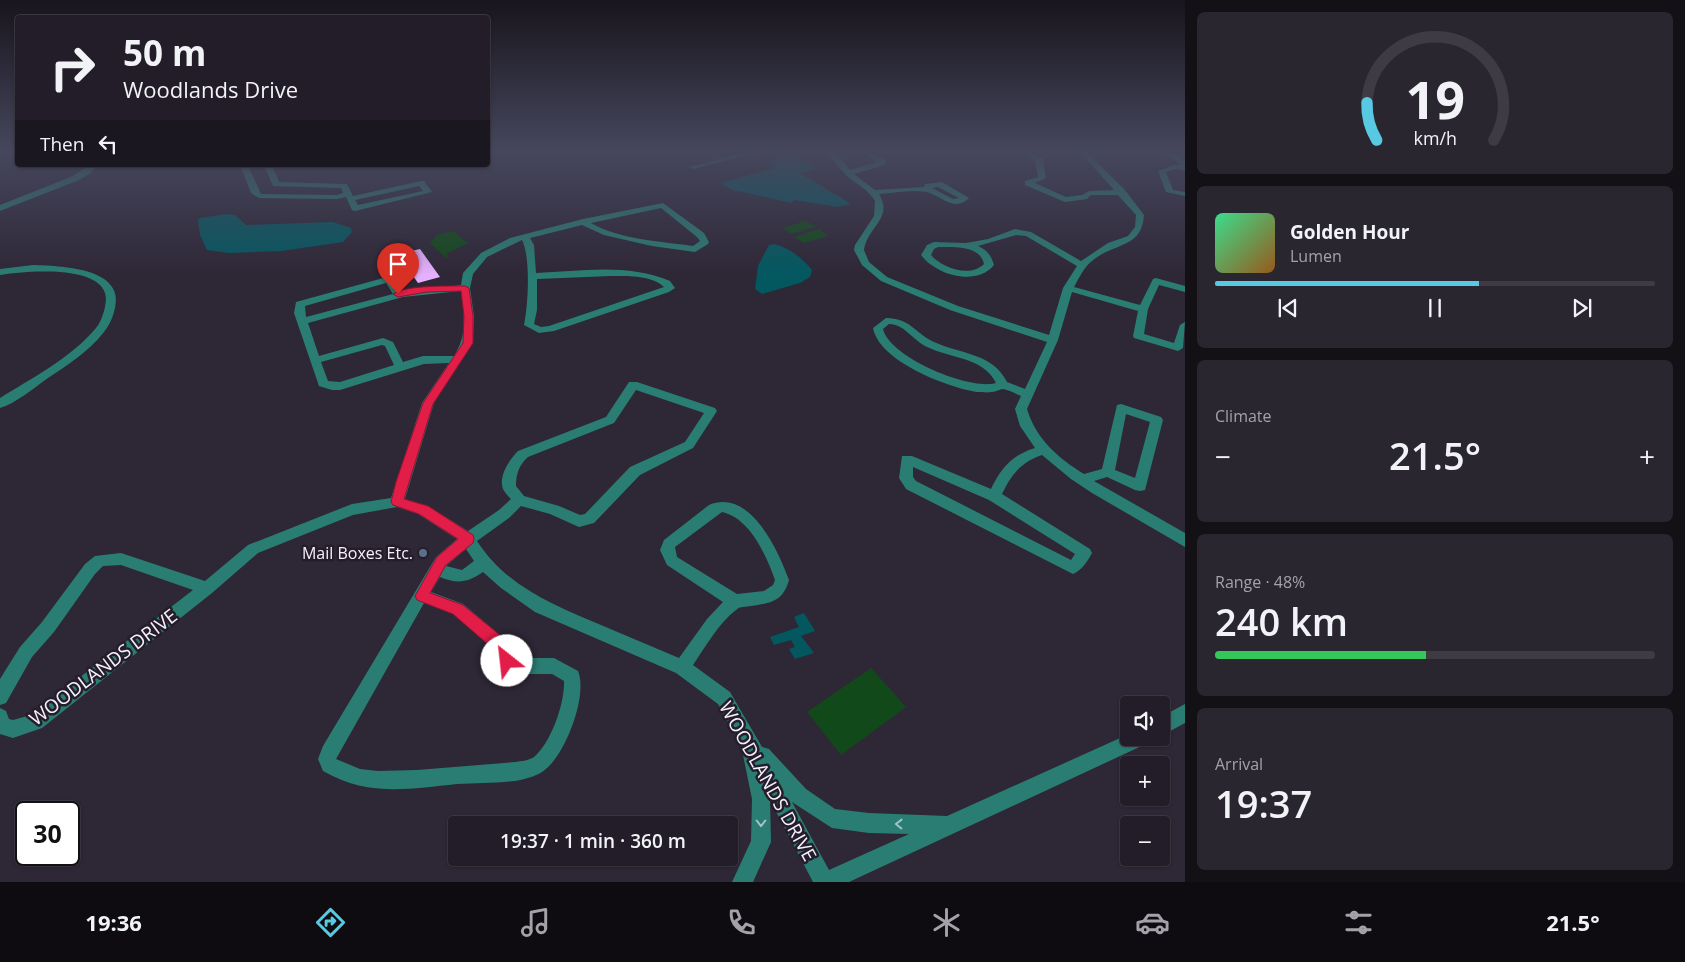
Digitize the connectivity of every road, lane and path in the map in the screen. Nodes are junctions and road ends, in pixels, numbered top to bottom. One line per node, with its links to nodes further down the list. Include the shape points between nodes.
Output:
1 (38, 193): 11 (street)
2 (255, 193): 10 (street, via 259,196)
3 (348, 193): 10 (street)
4 (365, 193): 10 (street)
5 (423, 193): 10 (street, via 355,208)
6 (874, 193): 25 (street, via 880,209 862,238 859,250 872,271 954,308)
7 (1050, 193): 8 (street, via 1065,200)
8 (1089, 193)
9 (1123, 193): 15 (street, via 1140,215 1139,227 1131,238 1104,249)
10 (349, 196)
11 (0, 208)
12 (583, 222): 12 (street, via 600,232 695,249 705,242 701,235 663,204); 13 (street)
13 (525, 237): 17 (street); 18 (street, via 484,255 468,273)
14 (969, 245): 14 (street, via 932,246 926,254 930,260 950,270 979,274 987,268 989,261); 15 (street, via 1019,232)
15 (1082, 265): 19 (street)
16 (0, 272): 31 (street, via 44,267 70,269 101,281 109,291 112,304 97,333)
17 (532, 276): 17 (street, via 532,310 528,323 539,330 670,288 664,281 625,273)
18 (465, 288): 21 (street); 27 (street, via 469,335 468,343)
19 (1068, 288): 22 (street); 25 (street)
20 (1185, 289): 22 (street, via 1156,281)
21 (398, 294): 23 (street); 23 (street, via 392,282 387,280 310,300 298,308)
22 (1142, 309): 24 (street, via 1138,336 1178,348)
23 (303, 321): 26 (street)
24 (1185, 325)
25 (1053, 340): 30 (street)
26 (316, 360): 28 (street, via 384,341 389,344); 28 (street, via 324,383 332,386)
27 (457, 360): 28 (street, via 423,360); 37 (street, via 428,403)
28 (400, 367)
29 (1003, 385): 29 (street, via 997,374 973,358 928,342 903,323 886,322 878,328 885,344 923,369 976,388); 30 (street)
30 (1028, 394): 32 (street, via 1021,409 1022,419)
31 (0, 404)
32 (1042, 450): 34 (street); 35 (street, via 1012,464)
33 (1108, 472): 33 (street, via 1121,408 1157,420 1140,486); 34 (street)
34 (1082, 480): 39 (street)
35 (994, 496): 35 (street, via 1069,543 1085,553 1073,568 911,485 906,478 908,459)
36 (519, 500): 36 (street, via 578,521 589,519 635,471 689,445 712,411 634,385 610,420 518,457 511,470 509,486); 38 (street)
37 (397, 502): 38 (street, WOODLANDS DRIVE, via 423,510); 42 (street, WOODLANDS DRIVE, via 352,510 274,539 253,549)
38 (468, 539): 40 (street, WOODLANDS DRIVE); 41 (street, via 441,561)
39 (1184, 539)
40 (484, 563): 41 (street, via 461,577); 45 (street, WOODLANDS DRIVE, via 540,607)
41 (437, 569): 43 (street)
42 (207, 588): 46 (street, via 122,559 100,560 90,568 26,652); 48 (street, WOODLANDS DRIVE, via 36,722 12,729 3,726)
43 (422, 596): 43 (street, via 329,752 328,765 340,774 406,781 516,771 538,764 561,730 569,705 572,677 554,666 523,666 507,661 505,649 458,609)
44 (735, 601): 44 (street, via 672,561 668,550 669,544 721,506 746,519 770,550 782,580 779,589 767,597); 45 (street, via 702,638)
45 (682, 667): 50 (street, WOODLANDS DRIVE, via 724,698)
46 (0, 697)
47 (1185, 713): 49 (street)
48 (0, 717)
49 (1170, 722)
50 (750, 741): 52 (street, one-way to 50, via 869,823 832,818 799,796); 53 (street, one-way to 53, via 761,799 761,842); 54 (street, WOODLANDS DRIVE)
51 (1122, 746): 52 (street)
52 (947, 825): 54 (street)
53 (742, 882)
54 (825, 882)

